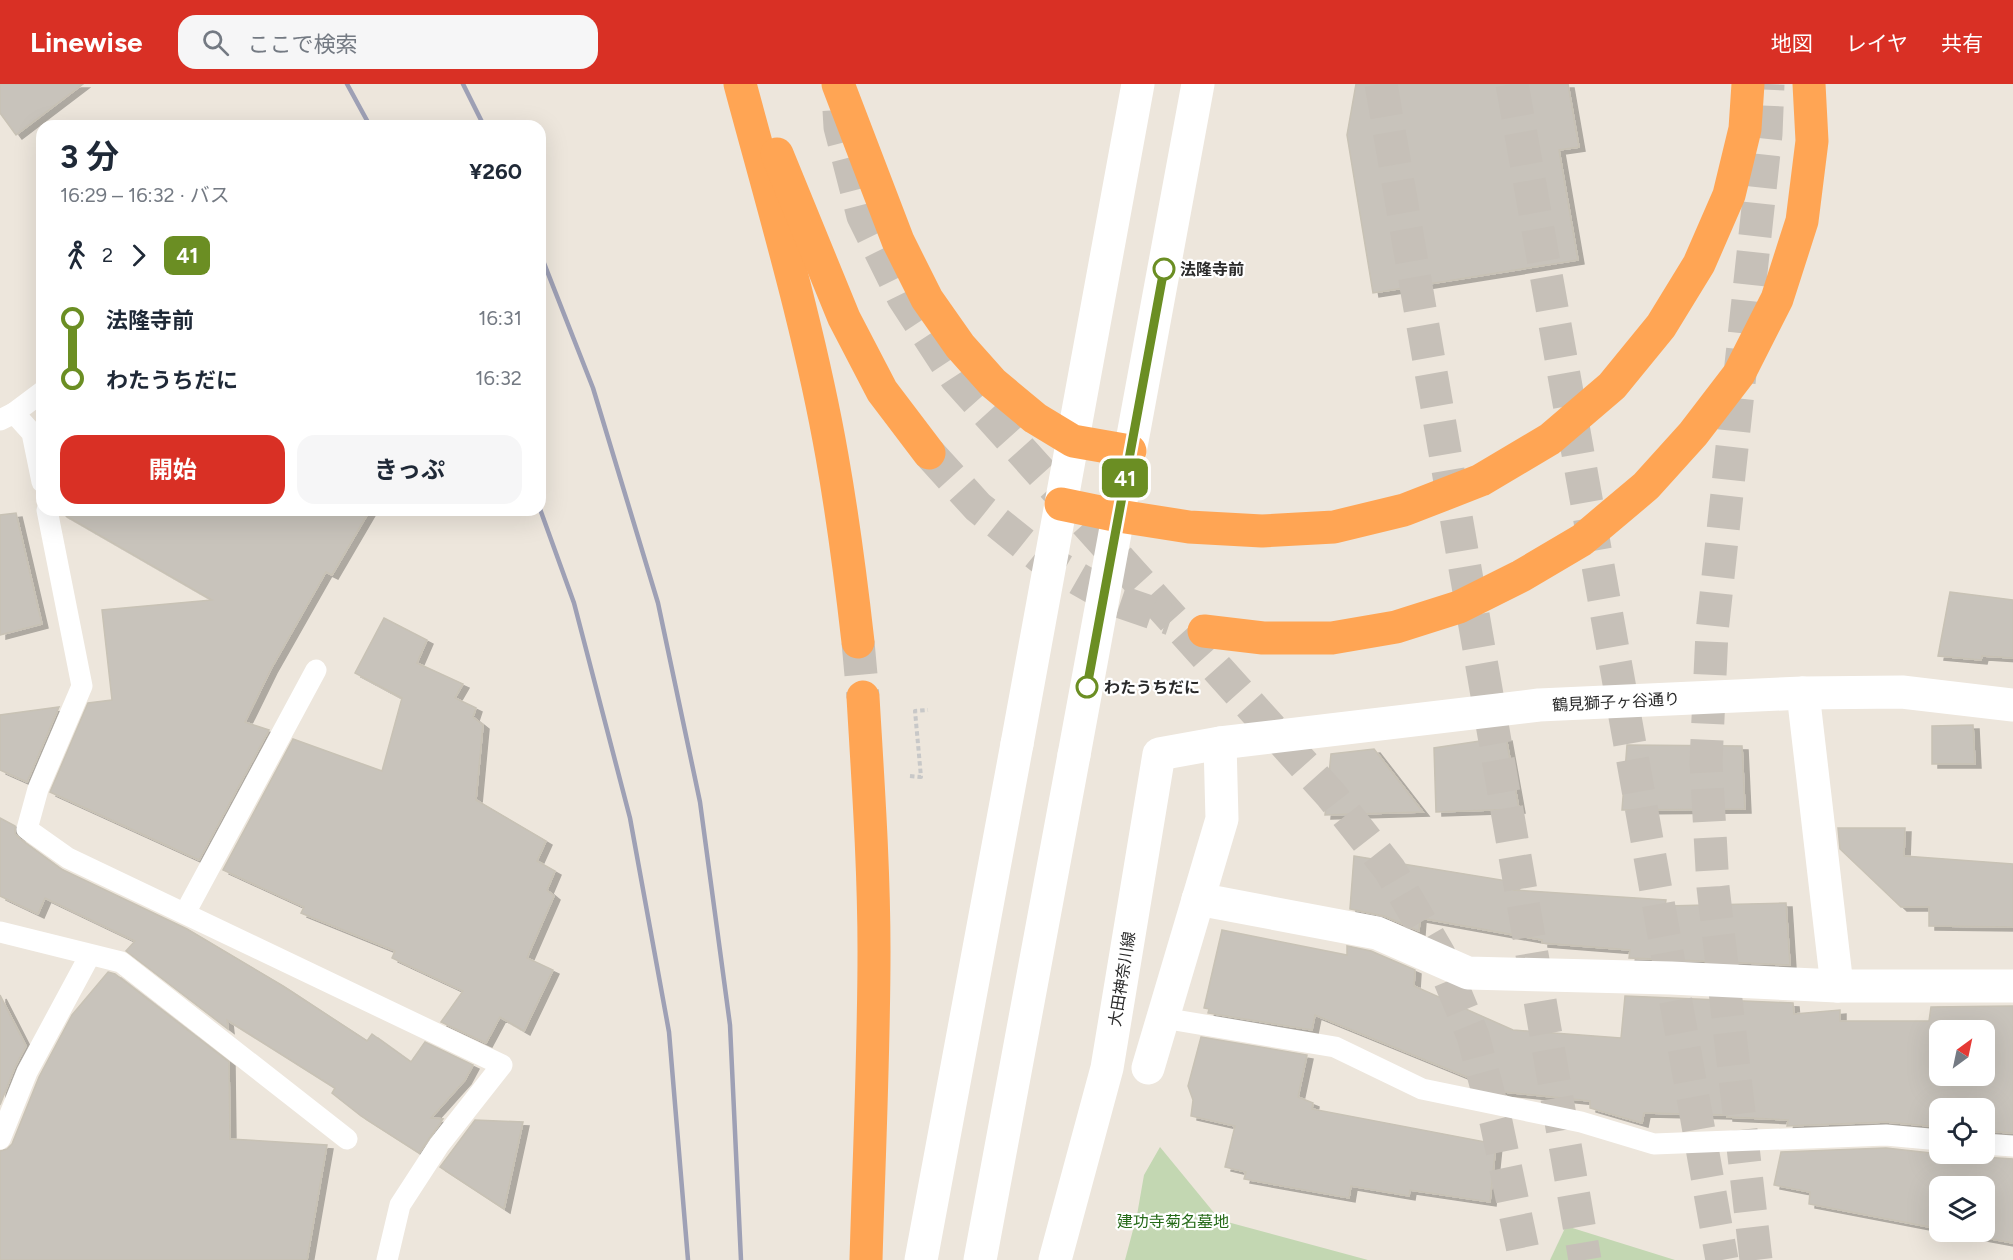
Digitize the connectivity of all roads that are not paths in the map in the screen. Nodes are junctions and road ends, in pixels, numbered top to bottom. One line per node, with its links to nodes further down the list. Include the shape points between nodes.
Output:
1 (740, 84): 18 (highway, via 812,358 832,456)
2 (748, 84): 13 (highway, via 844,318 882,391)
3 (838, 84): 10 (highway, via 898,242 927,299 960,346 993,383 1035,418)
4 (1138, 84): 10 (street)
5 (1198, 84): 11 (street)
6 (1748, 84): 16 (highway, via 1744,129 1729,195 1700,264 1660,326 1612,386 1550,440 1481,480 1404,510 1334,527 1262,531 1189,527)
7 (1809, 84): 17 (highway, via 1812,141 1802,221 1777,299 1739,374 1646,486 1582,540 1459,607 1396,627 1332,638 1263,638)
8 (36, 396): 9 (lane)
9 (7, 417): 12 (lane, via 32,434)
10 (1073, 441): 11 (highway); 14 (street)
11 (1130, 451): 16 (street)
12 (36, 453)
13 (929, 453)
14 (1061, 504): 16 (highway); 39 (street)
15 (48, 516): 25 (lane, via 82,686 38,789 27,830 68,858)
16 (1119, 516): 40 (street)
17 (1204, 631)
18 (858, 642)
19 (316, 670): 25 (lane)
20 (1803, 693): 22 (street, 鶴見獅子ヶ谷通り, via 1902,692); 23 (street, 鶴見獅子ヶ谷通り, via 1539,705); 28 (street)
21 (863, 697): 38 (highway, via 874,950)
22 (2013, 705)
23 (1220, 743): 24 (street, via 1222,819); 41 (street, 大田神奈川線, via 1159,754 1107,1068)
24 (1198, 899): 28 (street, via 1377,933 1468,973); 30 (street)
25 (184, 913): 37 (lane, via 502,1065 438,1145 400,1205)
26 (0, 932): 27 (lane)
27 (90, 955): 32 (lane, via 27,1072); 34 (lane, via 121,962)
28 (1837, 986): 29 (street)
29 (2013, 986)
30 (1163, 1018): 31 (street); 33 (lane, via 1335,1047 1422,1089 1581,1122 1654,1144 1886,1135)
31 (1148, 1068)
32 (0, 1139)
33 (1929, 1139)
34 (347, 1140)
35 (1995, 1145): 36 (lane)
36 (2013, 1146)
37 (387, 1260)
38 (866, 1260)
39 (921, 1260)
40 (980, 1260)
41 (1055, 1260)

